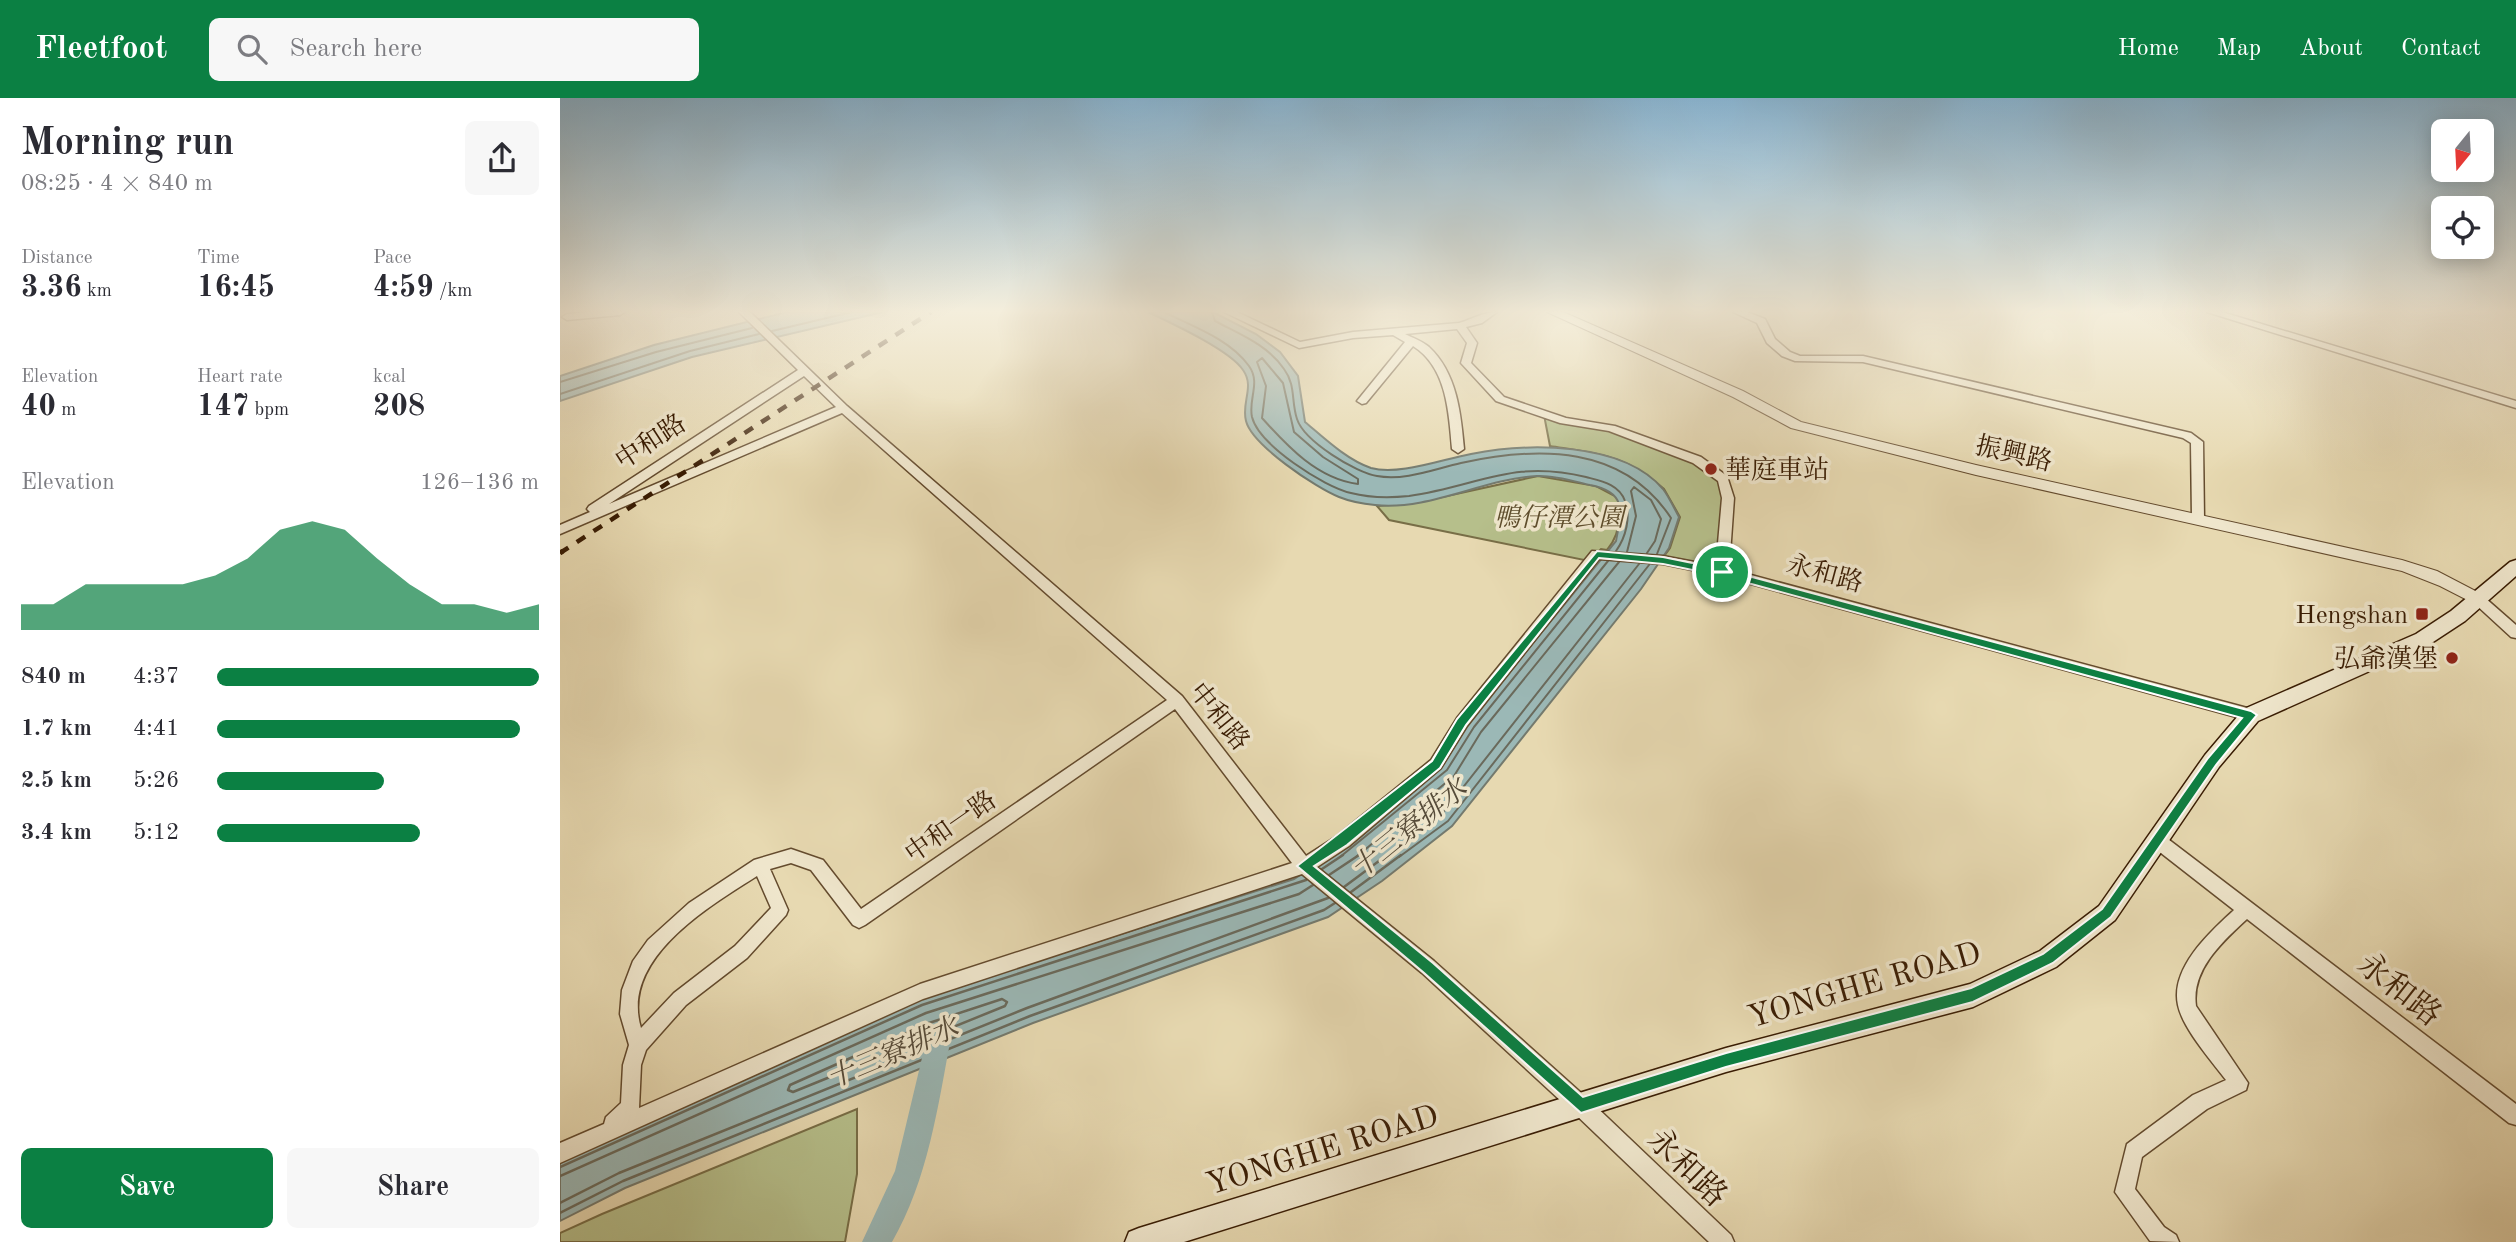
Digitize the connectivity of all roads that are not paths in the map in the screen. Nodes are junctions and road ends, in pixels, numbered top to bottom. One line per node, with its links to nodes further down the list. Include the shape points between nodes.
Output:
1 (796, 365): 8 (street, 中和路)
2 (1390, 365): 9 (street)
3 (1437, 365): 12 (street, via 1455,408)
4 (1468, 365): 16 (street, via 1500,400 1564,421 1611,428 1697,460 1723,479 1728,498)
5 (1673, 365): 13 (street, 振興路, via 1797,425)
6 (1890, 365): 13 (street, via 2187,435 2197,442)
7 (2387, 365): 10 (street)
8 (803, 372): 11 (street, 中和路); 14 (street, 中和路)
9 (1362, 401)
10 (2516, 405)
11 (843, 408): 14 (street); 19 (street, 中和路)
12 (1458, 449)
13 (2198, 519): 17 (street, 振興路, via 2350,556 2409,565)
14 (560, 530)
15 (2516, 566): 17 (main road, YONGHE ROAD)
16 (1722, 572): 20 (street, 永和路); 23 (street, 永和路, via 1597,554 1462,722 1436,764)
17 (2479, 600): 18 (street); 20 (main road, YONGHE ROAD, via 2423,639)
18 (2516, 633)
19 (1177, 699): 22 (street, 中和一路, via 859,920 817,865 791,856); 23 (street, 中和路)
20 (2251, 715): 21 (main road, YONGHE ROAD, via 2212,761)
21 (2158, 841): 24 (street, 永和路); 26 (main road, YONGHE ROAD, via 2107,913 2048,959 1973,995 1726,1060)
22 (760, 865): 25 (street, 中和一路, via 724,887 650,947 637,968 628,1013); 25 (street, via 780,910 741,953 680,999)
23 (1306, 868): 26 (street, 中和路, via 1428,967); 28 (street, 永和路, via 920,992)
24 (2247, 909): 27 (street, 永和路); 32 (street, via 2209,942 2188,984 2187,1007 2239,1083 2200,1102 2134,1151 2125,1192 2157,1234)
25 (638, 1045): 28 (street, 中和一路, via 629,1107)
26 (1581, 1106): 30 (main road, YONGHE ROAD); 31 (street, 永和路)
27 (2516, 1116)
28 (608, 1130): 29 (street, 永和路)
29 (560, 1153)
30 (1139, 1242)
31 (1724, 1242)
32 (2169, 1242)

